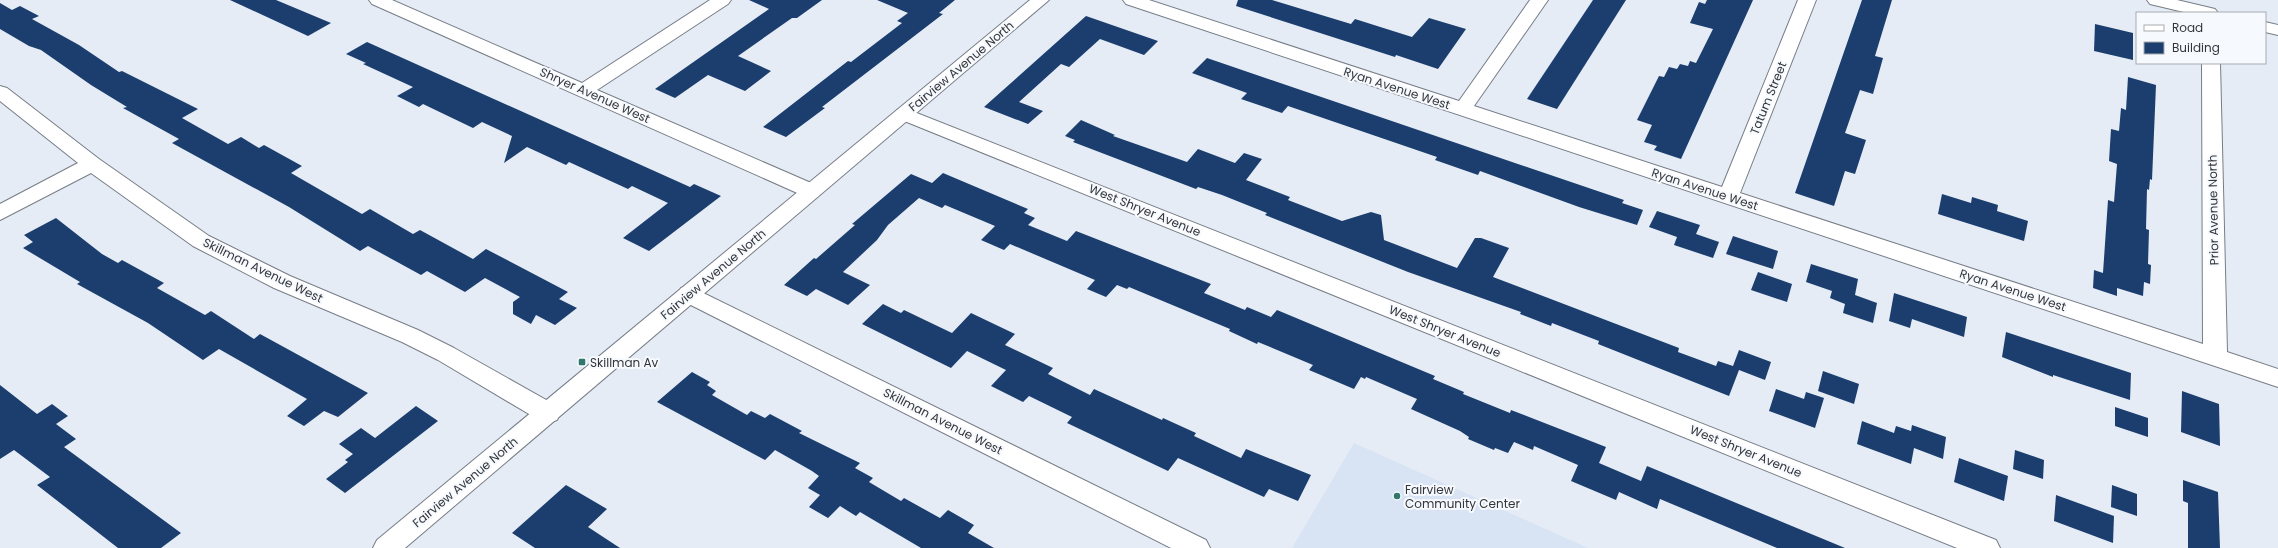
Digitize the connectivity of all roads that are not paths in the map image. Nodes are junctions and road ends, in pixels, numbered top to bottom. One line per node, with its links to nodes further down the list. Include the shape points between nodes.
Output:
1 (378, 0): 9 (street, Shryer Avenue West)
2 (417, 0): 9 (street)
3 (722, 0): 14 (street)
4 (1040, 0): 17 (street, Fairview Avenue North)
5 (1132, 0): 16 (street, Ryan Avenue West)
6 (1539, 0): 16 (street)
7 (1807, 0): 20 (street, Tatum Street)
8 (2156, 0): 10 (street)
9 (400, 9): 14 (street, Shryer Avenue West)
10 (2205, 12)
11 (2266, 27): 12 (street)
12 (2278, 30)
13 (2211, 64): 23 (street, Prior Avenue North)
14 (584, 90): 19 (street, Shryer Avenue West)
15 (0, 92): 18 (street, Skillman Avenue West)
16 (1463, 109): 20 (street, Ryan Avenue West)
17 (904, 114): 19 (street, Fairview Avenue North); 28 (street, West Shryer Avenue)
18 (92, 164): 21 (street); 25 (street, Skillman Avenue West, via 201,241 282,282 410,336)
19 (811, 191): 22 (street, Fairview Avenue North)
20 (1728, 197): 23 (street, Ryan Avenue West)
21 (0, 213)
22 (689, 294): 25 (street, Fairview Avenue North); 27 (street, Skillman Avenue West)
23 (2215, 357): 24 (street, Ryan Avenue West)
24 (2278, 378)
25 (548, 412): 26 (street, Fairview Avenue North)
26 (386, 548)
27 (1197, 548)
28 (1987, 548)

